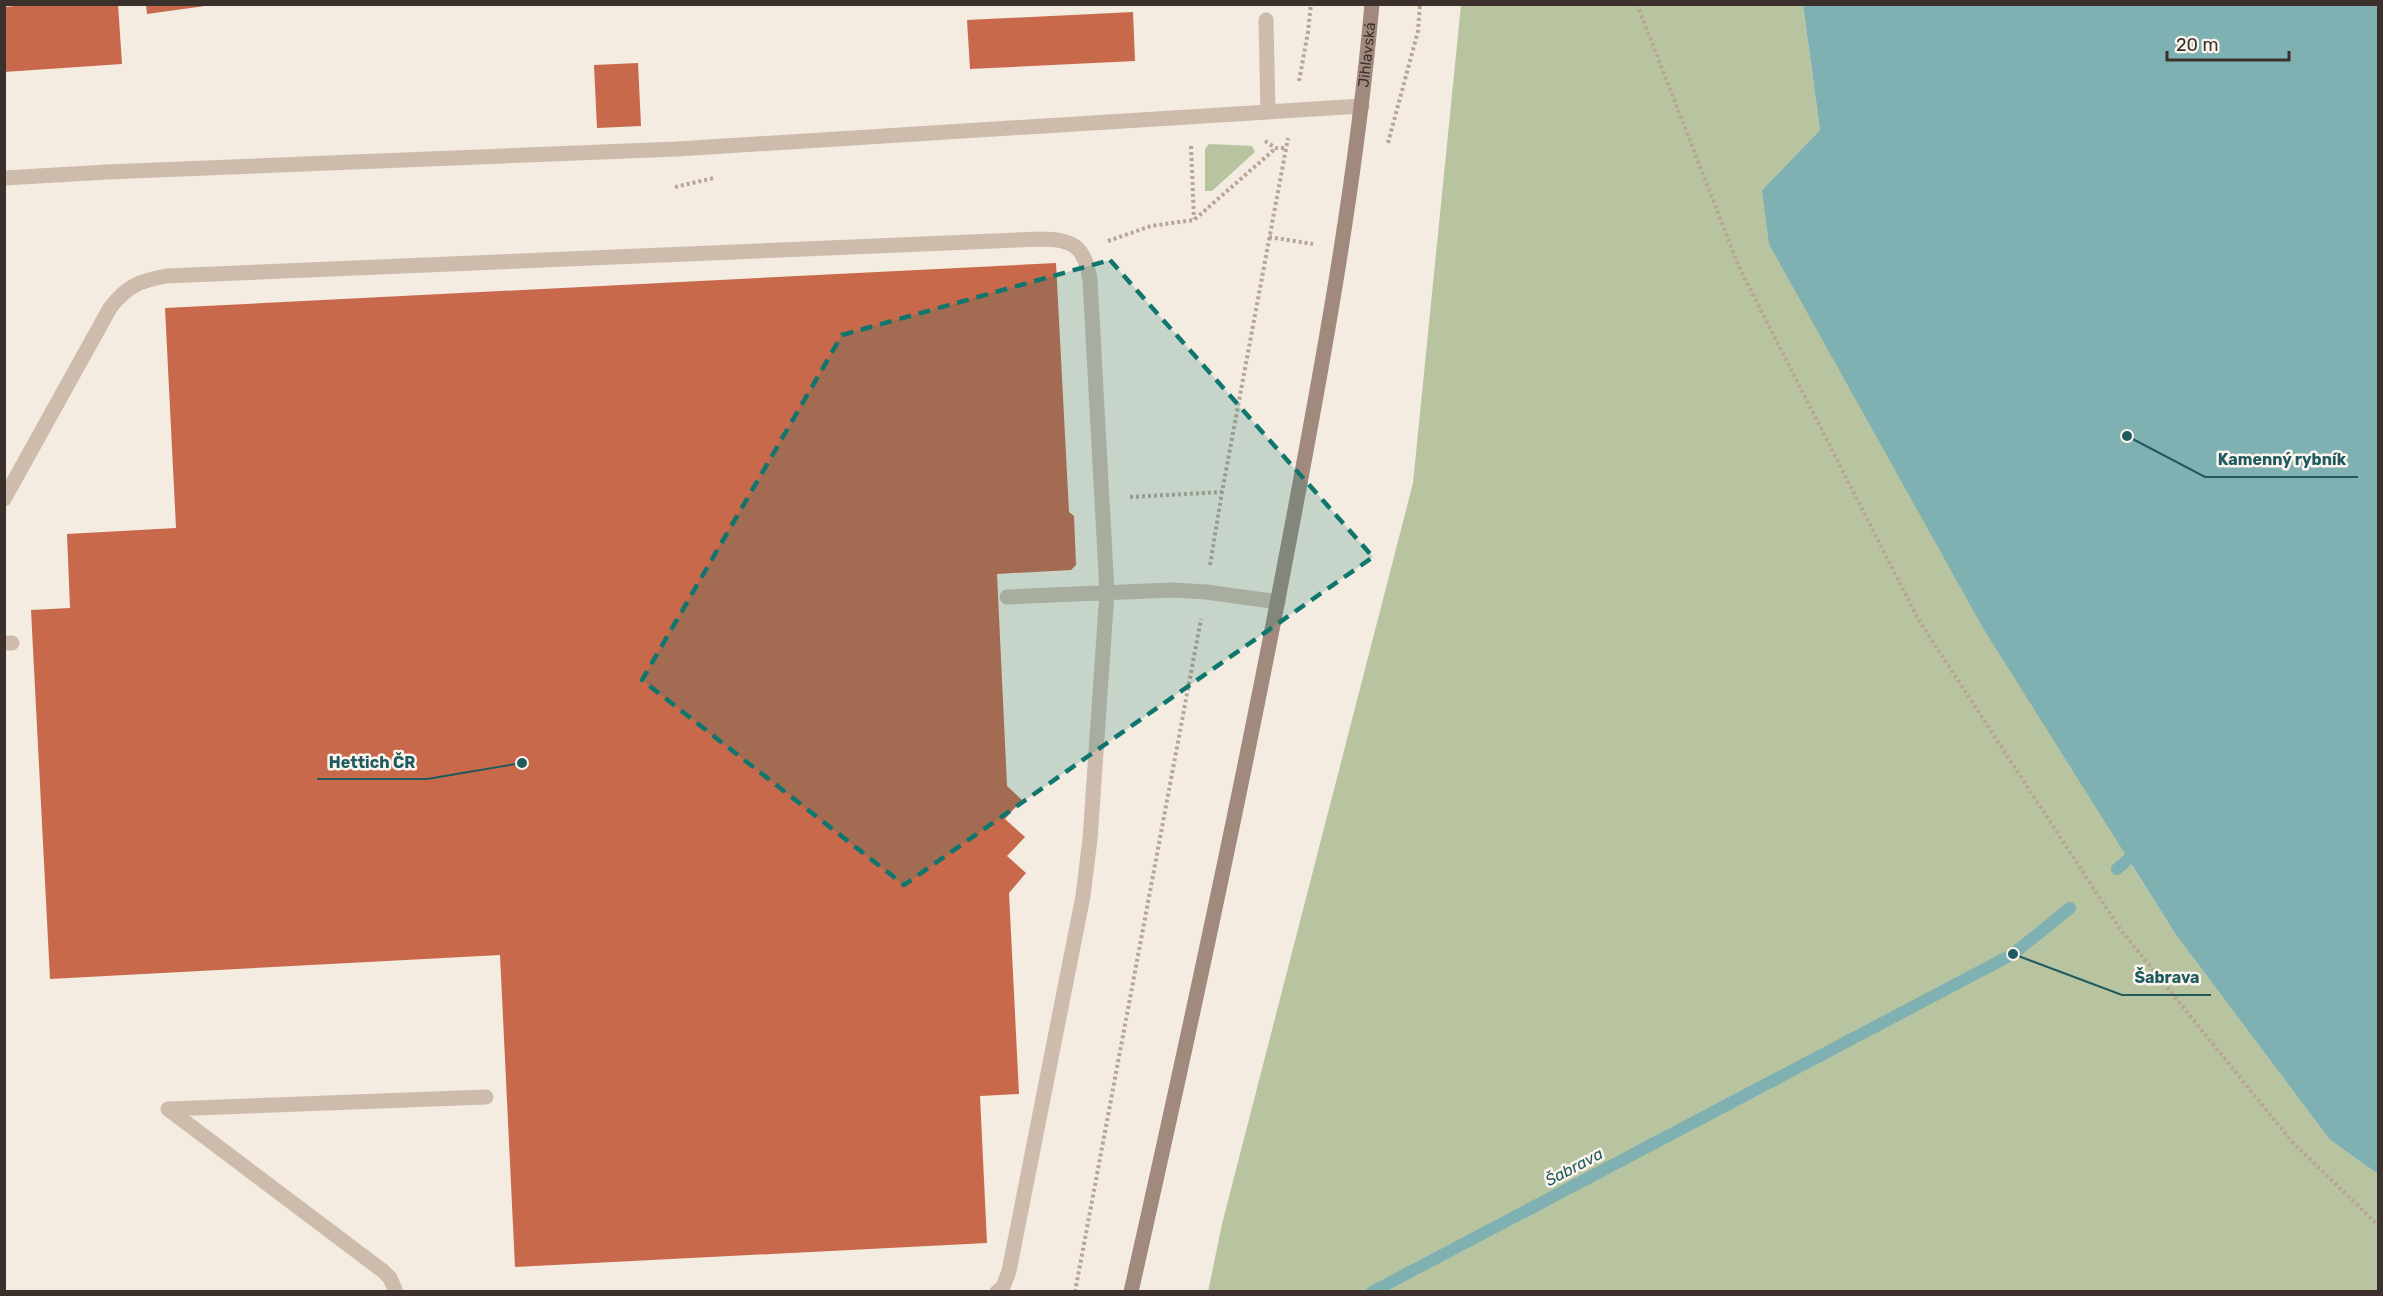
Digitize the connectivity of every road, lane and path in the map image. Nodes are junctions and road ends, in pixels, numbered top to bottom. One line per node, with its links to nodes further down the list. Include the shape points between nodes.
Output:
1 (1311, 4): 7 (path)
2 (1372, 4): 6 (main road, Jihlavská)
3 (1420, 4): 10 (path, via 1418,31)
4 (1637, 4): 22 (path, via 1739,267 1918,618 2120,929 2293,1143)
5 (1266, 20): 8 (lane)
6 (1362, 106): 7 (lane); 20 (main road, Jihlavská, via 1330,317)
7 (1292, 110): 8 (lane)
8 (1268, 112): 11 (lane, via 677,149)
9 (1191, 141): 12 (path)
10 (1386, 151)
11 (4, 178)
12 (1194, 220): 13 (path, via 1151,226); 14 (path, via 1276,148 1286,148)
13 (1082, 251): 15 (lane, via 1058,239 1040,239 166,276 147,280 132,285 110,308); 16 (lane, via 1090,280)
14 (1222, 492): 16 (path); 18 (path)
15 (4, 499)
16 (1101, 500): 17 (lane)
17 (1107, 592): 18 (lane); 19 (lane); 24 (lane, via 1086,877 1009,1271)
18 (1206, 592): 20 (lane); 25 (path)
19 (1007, 597)
20 (1278, 602): 26 (main road, Jihlavská)
21 (486, 1097): 23 (lane, via 168,1109 383,1271)
22 (2379, 1225)
23 (396, 1292)
24 (998, 1292)
25 (1075, 1292)
26 (1131, 1292)

